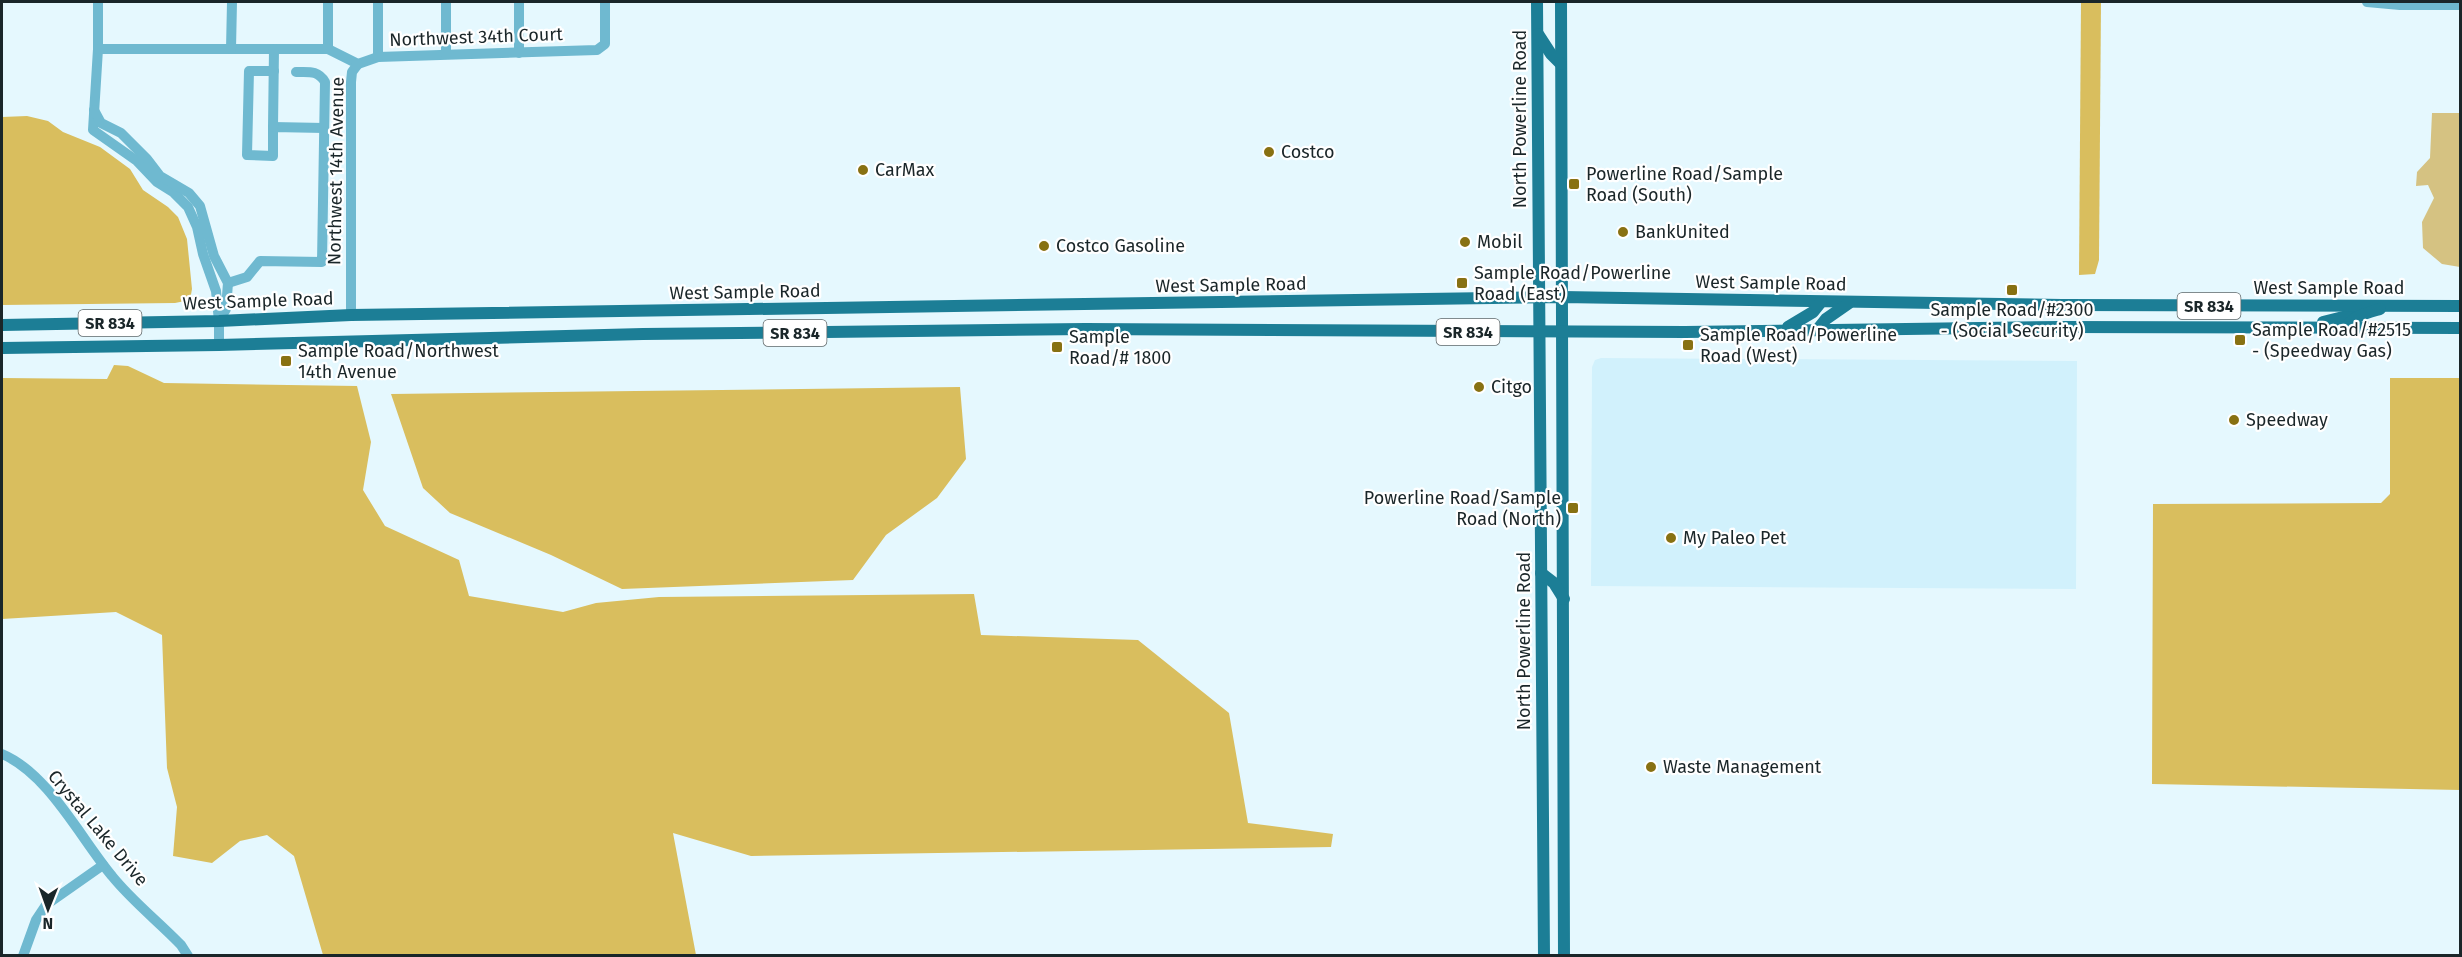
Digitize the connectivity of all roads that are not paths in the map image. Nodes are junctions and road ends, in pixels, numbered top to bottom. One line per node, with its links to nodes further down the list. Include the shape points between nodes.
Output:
1 (98, 2): 13 (street)
2 (232, 2): 16 (street)
3 (328, 2): 15 (street)
4 (378, 2): 19 (street)
5 (446, 2): 18 (street)
6 (519, 2): 17 (street)
7 (605, 2): 17 (street, Northwest 34th Court, via 605,44 597,50)
8 (1537, 2): 12 (main road, North Powerline Road)
9 (1561, 2): 21 (main road)
10 (2367, 2): 11 (street)
11 (2460, 5)
12 (1538, 33): 21 (main road); 28 (main road, North Powerline Road)
13 (98, 49): 16 (street); 24 (street)
14 (274, 49): 15 (street); 16 (street); 22 (street)
15 (328, 49): 20 (street)
16 (231, 50)
17 (519, 53): 18 (street, Northwest 34th Court)
18 (446, 54): 19 (street, Northwest 34th Court)
19 (378, 57): 20 (street, Northwest 34th Court)
20 (358, 64): 35 (street, Northwest 14th Avenue, via 351,82)
21 (1561, 64): 29 (main road)
22 (274, 71): 25 (street); 25 (street, via 249,71 246,155 273,156)
23 (296, 72): 26 (street, via 316,72 325,82)
24 (94, 110): 27 (street, via 101,123 121,133 160,176 189,193 200,206 214,256); 36 (street, via 93,130 137,161 188,207 216,291)
25 (273, 127): 26 (street)
26 (324, 128): 27 (street, via 322,262 260,261 247,277)
27 (228, 283): 36 (street, via 226,309)
28 (1539, 297): 29 (main road, West Sample Road / SR 834); 35 (main road, West Sample Road / SR 834); 43 (main road, North Powerline Road)
29 (1562, 297): 30 (main road, West Sample Road / SR 834); 44 (main road)
30 (1821, 302): 31 (main road, West Sample Road / SR 834); 41 (main road, via 1813,312)
31 (1851, 302): 32 (main road, West Sample Road / SR 834); 42 (main road)
32 (2355, 306): 33 (main road, West Sample Road / SR 834); 38 (main road, via 2339,319)
33 (2390, 306): 34 (main road, West Sample Road / SR 834); 39 (main road, via 2358,316)
34 (2460, 306)
35 (351, 315): 36 (main road, West Sample Road / SR 834)
36 (219, 321): 37 (main road, West Sample Road / SR 834); 45 (street)
37 (2, 325)
38 (2292, 328): 39 (main road, SR 834); 42 (main road, SR 834)
39 (2345, 328): 40 (main road, SR 834)
40 (2460, 328)
41 (1784, 329): 42 (main road, SR 834); 44 (main road, SR 834)
42 (1818, 329)
43 (1539, 331): 44 (main road, SR 834); 45 (main road, SR 834, via 915,331); 47 (main road, North Powerline Road)
44 (1562, 331): 48 (main road)
45 (219, 345): 46 (main road, SR 834)
46 (2, 348)
47 (1541, 573): 48 (main road, via 1554,583); 50 (main road, North Powerline Road)
48 (1564, 600): 51 (main road)
49 (2, 754): 52 (street, Crystal Lake Drive, via 34,777 56,801)
50 (1543, 812): 51 (main road); 53 (main road, North Powerline Road)
51 (1564, 841): 53 (main road, via 1552,852); 57 (main road)
52 (103, 865): 54 (street, via 46,905); 55 (street, Crystal Lake Drive)
53 (1543, 870): 56 (main road, North Powerline Road)
54 (23, 956)
55 (188, 956)
56 (1544, 956)
57 (1564, 956)

